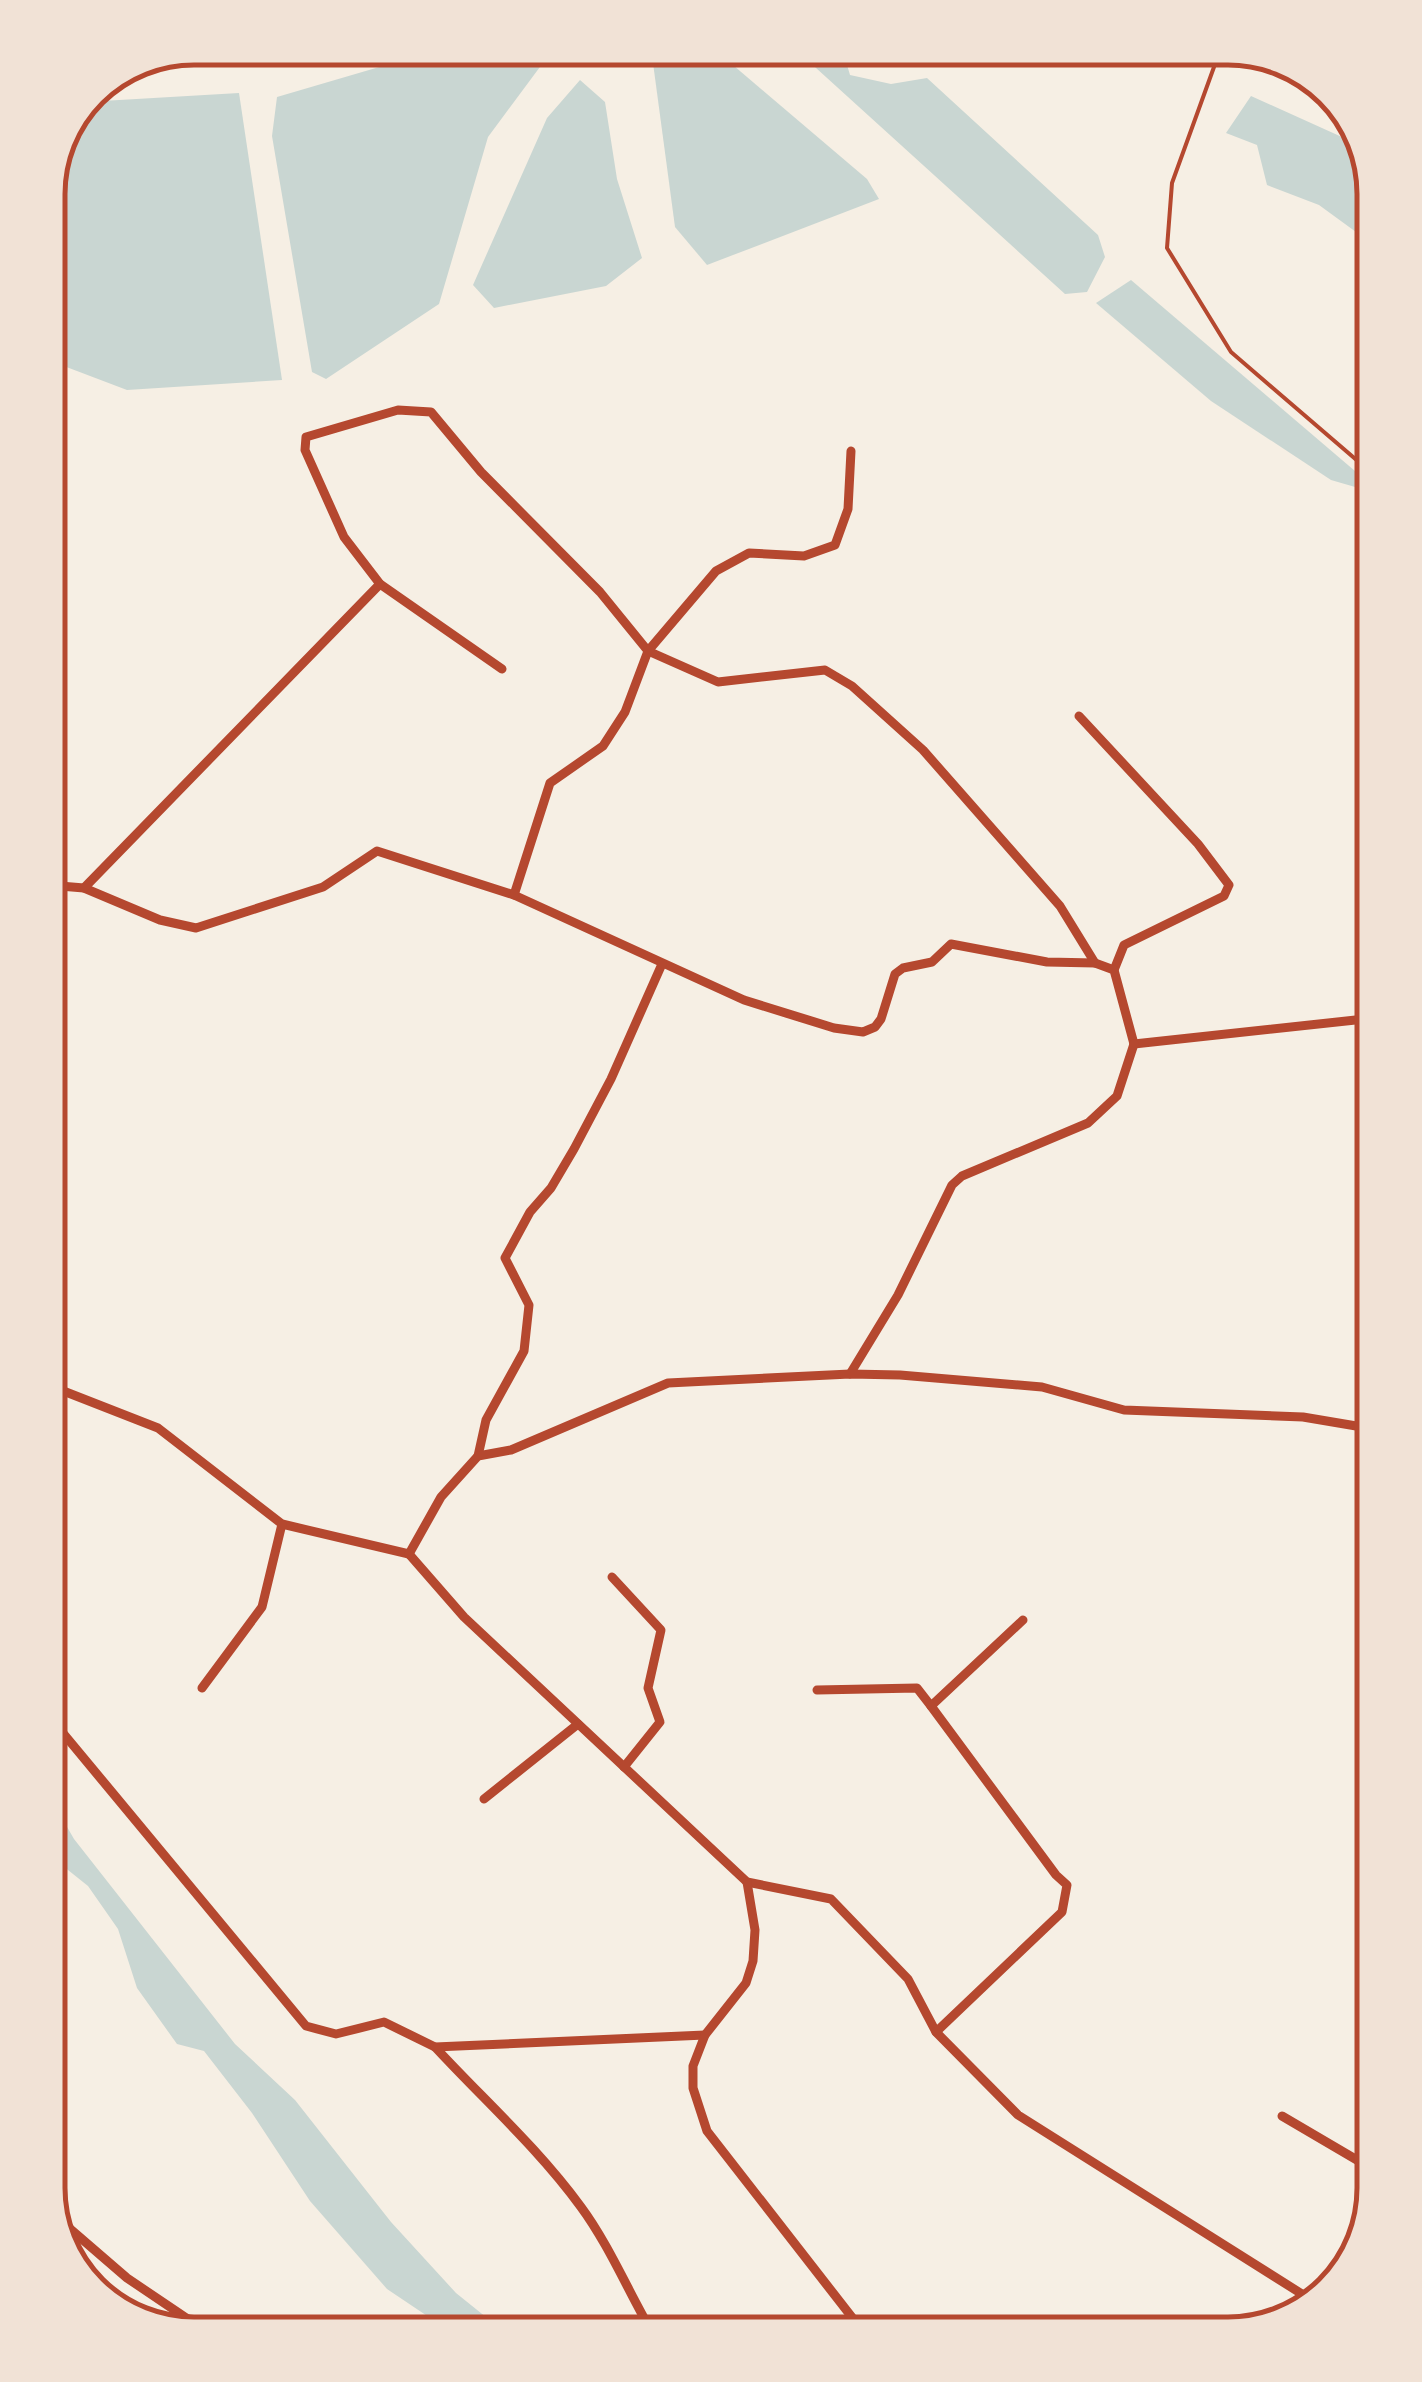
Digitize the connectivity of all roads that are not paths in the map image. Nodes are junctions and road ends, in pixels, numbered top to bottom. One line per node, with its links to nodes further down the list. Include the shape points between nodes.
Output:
1 (851, 452): 3 (street, via 848,509 835,545 804,556 749,553 716,571)
2 (380, 584): 3 (street, via 344,537 304,450 306,436 398,410 431,412); 4 (street); 7 (street)
3 (648, 652): 8 (street, via 604,746 550,783); 9 (street, via 718,682 825,670 852,686 922,750 1060,906)
4 (502, 668)
5 (1079, 716): 11 (street, via 1229,885 1224,896 1124,945)
6 (65, 886): 7 (street)
7 (84, 888): 8 (street, via 196,928 323,887 376,851)
8 (514, 895): 10 (street)
9 (1095, 963): 10 (street, via 1046,962 951,944 932,962 895,974 881,1019 863,1032 744,1000); 11 (street)
10 (662, 964): 17 (street, via 574,1149 505,1258 529,1305 524,1351 486,1420)
11 (1114, 970): 13 (street)
12 (1357, 1020): 13 (street)
13 (1134, 1044): 14 (street, via 1117,1096 1088,1122 952,1185 898,1296)
14 (850, 1374): 16 (street, via 1042,1387 1124,1410 1304,1417); 17 (street, via 668,1383 510,1450)
15 (65, 1392): 18 (street, via 158,1428)
16 (1357, 1426)
17 (478, 1456): 19 (street, via 441,1497)
18 (282, 1524): 19 (street); 22 (street, via 262,1607)
19 (409, 1554): 25 (street, via 464,1617)
20 (612, 1577): 27 (street, via 661,1630 648,1688 660,1722)
21 (1023, 1620): 24 (street)
22 (202, 1688)
23 (817, 1690): 24 (street, via 917,1688)
24 (931, 1706): 30 (street, via 1067,1884 1062,1912)
25 (578, 1724): 27 (street); 28 (street)
26 (65, 1736): 32 (street, via 306,2026 336,2034 384,2022)
27 (624, 1767): 29 (street)
28 (484, 1799)
29 (747, 1882): 30 (street, via 831,1899 908,1979); 31 (street, via 753,1961 746,1984)
30 (936, 2032): 36 (street, via 1018,2115)
31 (705, 2035): 32 (street); 39 (street, via 692,2088 707,2131)
32 (436, 2046): 38 (street, via 584,2210)
33 (1282, 2116): 34 (street)
34 (1357, 2160)
35 (73, 2231): 37 (street)
36 (1301, 2294)
37 (185, 2317)
38 (644, 2317)
39 (852, 2317)

